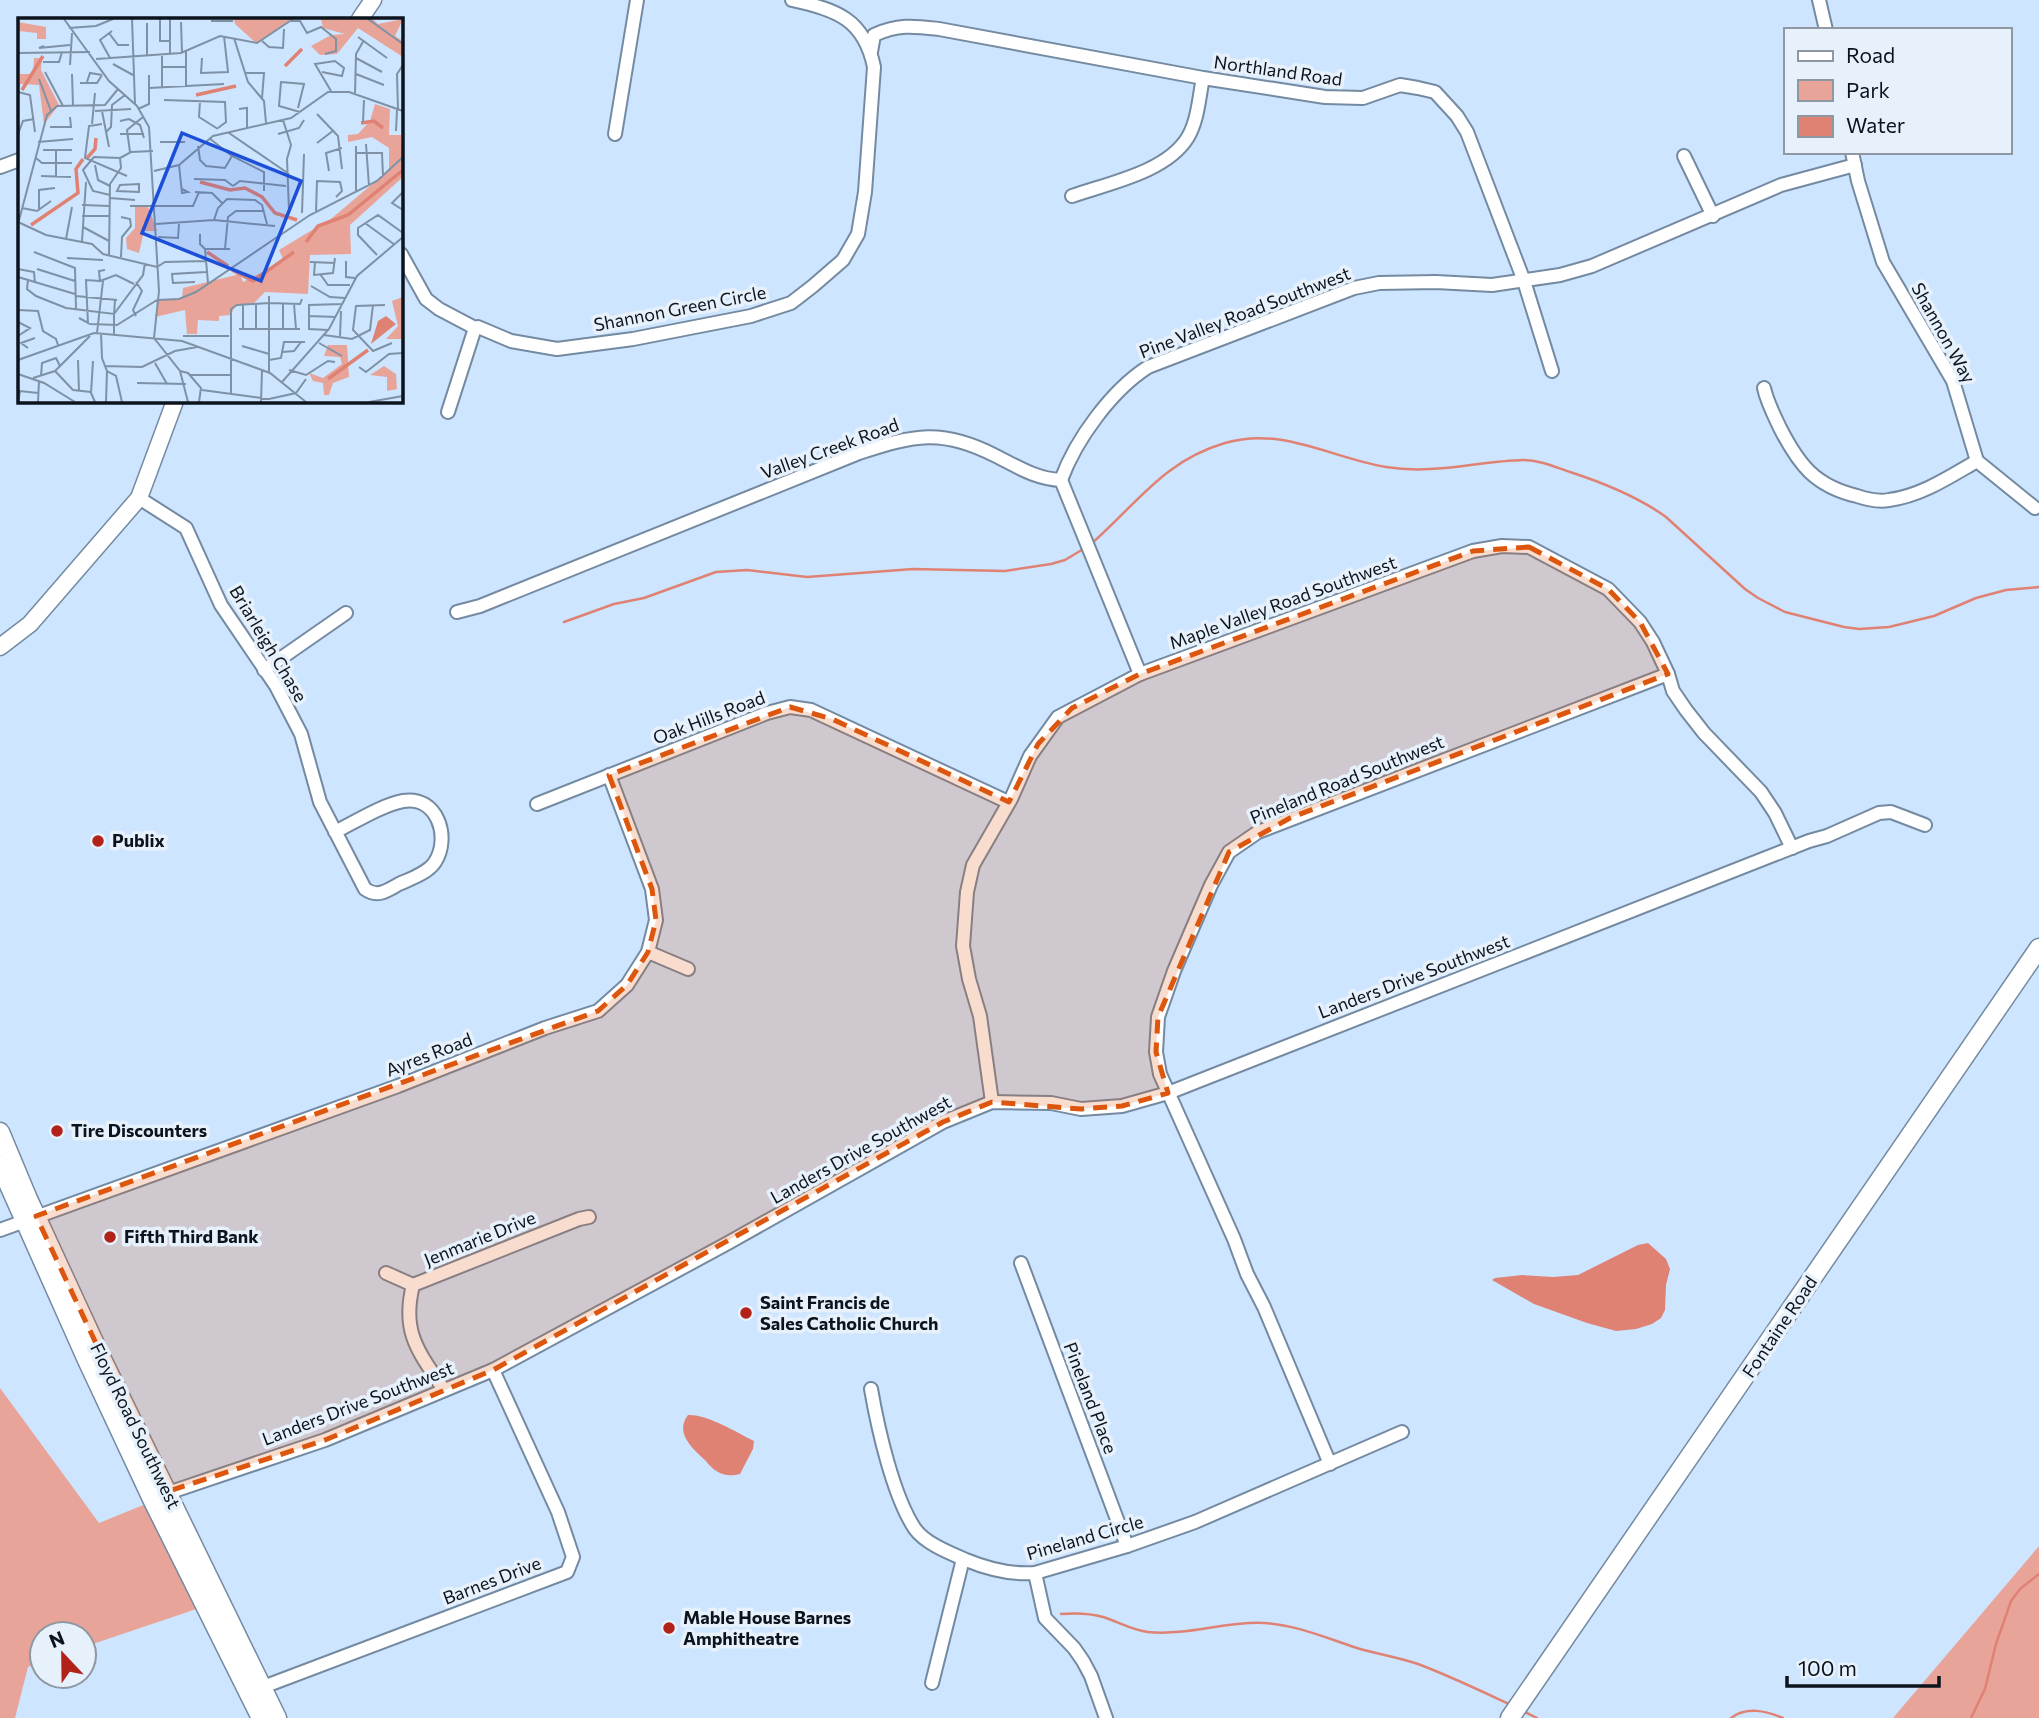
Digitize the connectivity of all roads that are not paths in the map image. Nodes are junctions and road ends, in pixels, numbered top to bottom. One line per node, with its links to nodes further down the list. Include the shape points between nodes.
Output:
1 (373, 0): 5 (street)
2 (637, 0): 9 (street)
3 (793, 0): 7 (street, via 840,14 852,23)
4 (1819, 0): 6 (street)
5 (360, 18)
6 (1826, 28)
7 (871, 52): 8 (street, Northland Road, via 874,35 910,26); 18 (street, Shannon Green Circle, via 874,67 858,234 843,260 790,303 751,316 557,349 511,341)
8 (1203, 78): 14 (street, via 1189,135 1176,153 1142,171); 17 (street, Northland Road, via 1325,97 1363,97 1400,85 1435,92 1467,132)
9 (615, 134)
10 (1684, 156): 15 (street)
11 (1853, 159): 15 (street, Pine Valley Road Southwest); 23 (street, Shannon Way, via 1884,262 1953,381)
12 (18, 160): 13 (street)
13 (0, 167)
14 (1072, 196)
15 (1713, 216): 17 (street, Pine Valley Road Southwest, via 1592,266)
16 (402, 256): 18 (street, Shannon Green Circle, via 426,299)
17 (1524, 281): 19 (street, Northland Road); 24 (street, Pine Valley Road Southwest, via 1492,285 1380,283 1354,288 1147,367 1115,394 1081,440)
18 (475, 328): 22 (street)
19 (1552, 371)
20 (1764, 388): 23 (street, via 1805,469 1838,492 1888,501 1924,491)
21 (175, 402): 25 (street)
22 (448, 412)
23 (1977, 461): 26 (street)
24 (1061, 480): 27 (street, Valley Creek Road, via 1030,473 978,446 915,437 859,453); 31 (street)
25 (139, 498): 29 (street, via 30,624); 30 (street, Briarleigh Chase, via 187,528 221,605)
26 (2035, 508)
27 (457, 612)
28 (346, 613): 30 (street)
29 (0, 647)
30 (264, 670): 37 (street, Briarleigh Chase, via 301,734 320,802)
31 (1140, 674): 32 (street, Maple Valley Road Southwest, via 1473,551 1530,547 1608,589 1640,622); 34 (street, Maple Valley Road Southwest, via 1058,717 1030,756)
32 (1668, 674): 38 (street, Maple Valley Road Southwest, via 1672,691 1704,733 1761,792); 42 (street, Pineland Road Southwest, via 1290,818 1229,852 1158,1017 1156,1052)
33 (609, 775): 34 (street, Oak Hills Road, via 790,708 832,719); 35 (street, Oak Hills Road); 40 (street, Ayres Road, via 652,889 656,920)
34 (1008, 802): 43 (street, Maple Valley Road Southwest, via 973,865 962,946 980,1016)
35 (537, 804)
36 (1924, 825): 38 (street, Landers Drive Southwest, via 1879,813)
37 (335, 832): 37 (street, Briarleigh Chase, via 372,894 381,894 434,864 443,835 428,807 407,800)
38 (1792, 848): 42 (street, Landers Drive Southwest)
39 (2039, 948): 63 (main road, Fontaine Road)
40 (648, 952): 41 (street); 47 (street, Ayres Road, via 627,985 598,1011)
41 (688, 969)
42 (1168, 1093): 43 (street, Landers Drive Southwest, via 1122,1106 1081,1109 1051,1103); 56 (street, Pineland Road Southwest)
43 (992, 1102): 52 (street, Landers Drive Southwest, via 943,1122)
44 (0, 1132): 47 (main road, Floyd Road Southwest)
45 (0, 1165): 47 (main road, Floyd Road Southwest)
46 (589, 1217): 51 (street, Jenmarie Drive)
47 (30, 1218): 48 (street, Ayres Road); 57 (main road, Floyd Road Southwest)
48 (0, 1230)
49 (1021, 1263): 58 (street, Pineland Place)
50 (386, 1273): 51 (street)
51 (413, 1285): 54 (street, Jenmarie Drive, via 408,1304 410,1329)
52 (493, 1370): 54 (street, Landers Drive Southwest); 62 (street, Barnes Drive, via 558,1512 573,1557 567,1572)
53 (871, 1389): 59 (street, Pineland Circle, via 897,1492 916,1531)
54 (444, 1390): 57 (street, Landers Drive Southwest, via 325,1440)
55 (1402, 1432): 56 (street, Pineland Circle)
56 (1330, 1464): 58 (street, Pineland Circle)
57 (159, 1496): 62 (main road, Floyd Road Southwest); 64 (main road, Floyd Road Southwest)
58 (1127, 1546): 60 (street, Pineland Circle)
59 (964, 1559): 60 (street, Pineland Circle, via 992,1571); 61 (street)
60 (1035, 1573): 66 (street, via 1045,1618 1083,1661)
61 (932, 1683)
62 (263, 1687): 65 (main road, Floyd Road Southwest)
63 (1514, 1711)
64 (261, 1718)
65 (277, 1718)
66 (1105, 1718)

